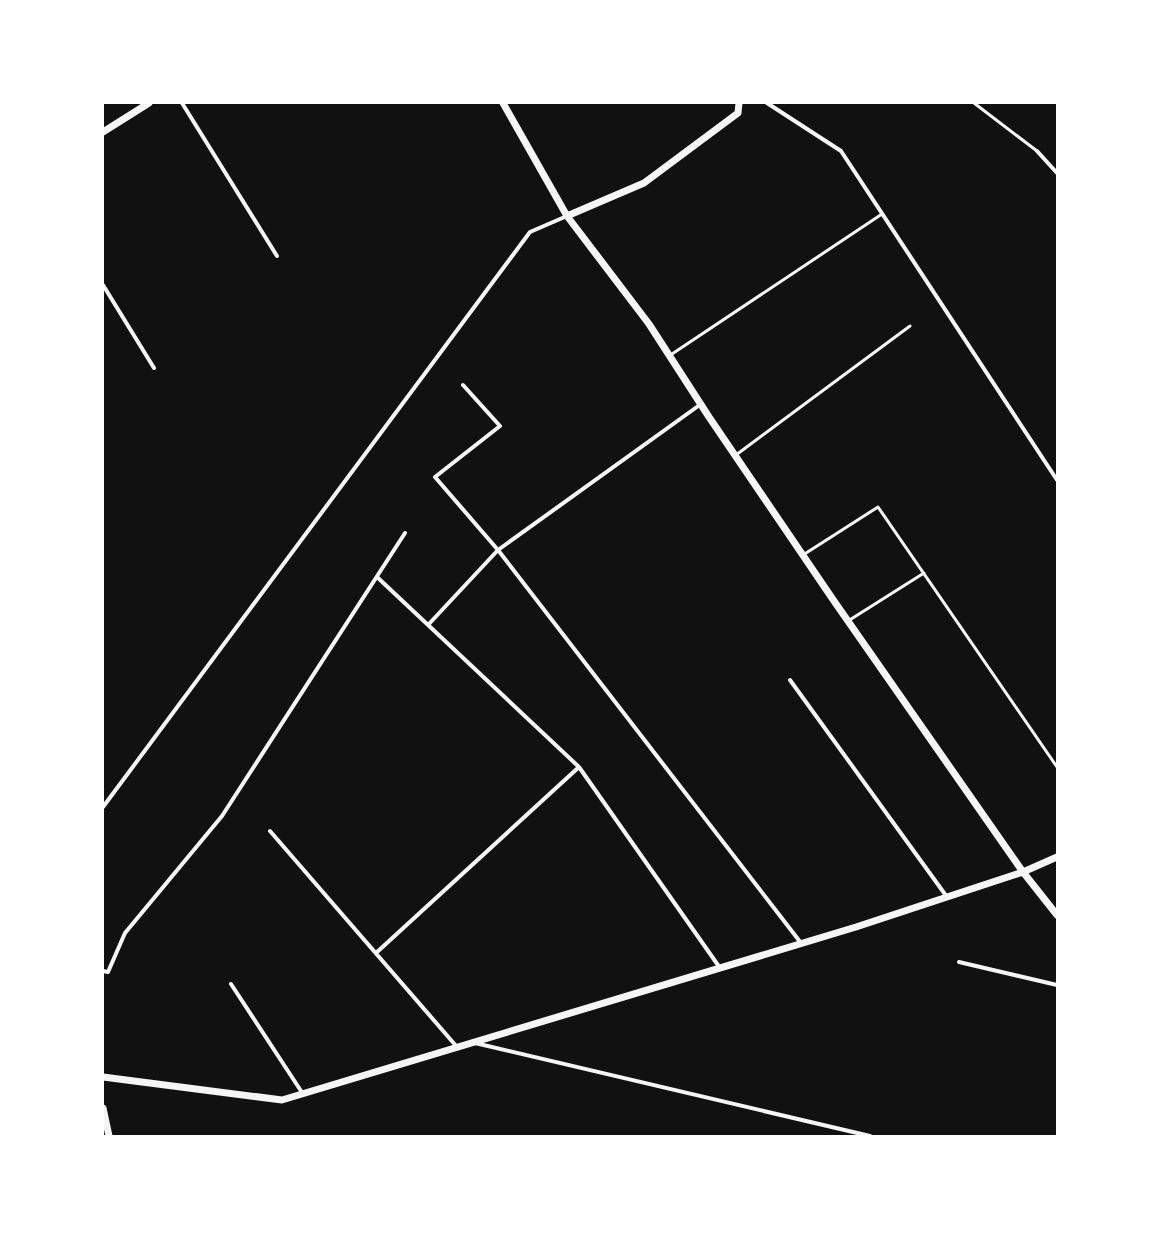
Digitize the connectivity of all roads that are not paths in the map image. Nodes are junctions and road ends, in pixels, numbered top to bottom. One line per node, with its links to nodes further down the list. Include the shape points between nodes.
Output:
1 (149, 103): 7 (street)
2 (182, 103): 12 (street)
3 (503, 103): 11 (street)
4 (740, 103): 11 (street, via 738,113 644,183)
5 (767, 103): 10 (street, via 841,151)
6 (974, 103): 8 (lane)
7 (103, 131)
8 (1037, 152): 9 (street)
9 (1057, 173)
10 (882, 214): 15 (lane); 20 (street)
11 (567, 216): 15 (street, via 649,324); 31 (street, via 530,232)
12 (277, 256)
13 (103, 285): 16 (street)
14 (910, 326): 19 (lane)
15 (670, 356): 18 (street)
16 (154, 368)
17 (463, 385): 22 (street, via 500,426 436,476)
18 (700, 404): 19 (street); 22 (street)
19 (736, 455): 23 (street)
20 (1057, 480)
21 (405, 533): 25 (street)
22 (498, 550): 27 (street); 37 (street)
23 (803, 555): 24 (lane, via 878,507); 26 (street)
24 (924, 573): 26 (lane); 30 (lane)
25 (376, 577): 27 (street); 41 (street, via 222,816 124,933 108,972)
26 (848, 620): 34 (street)
27 (428, 625): 29 (street)
28 (790, 680): 35 (street)
29 (579, 767): 38 (street); 40 (street)
30 (1057, 767)
31 (103, 807)
32 (270, 831): 38 (street)
33 (1057, 857): 34 (street)
34 (1023, 872): 35 (street); 36 (street)
35 (947, 897): 37 (street)
36 (1057, 915)
37 (802, 944): 40 (street)
38 (376, 953): 45 (street)
39 (959, 962): 43 (street)
40 (720, 968): 44 (street)
41 (103, 971)
42 (231, 984): 47 (street)
43 (1057, 985)
44 (474, 1042): 45 (street); 50 (street)
45 (458, 1047): 47 (street)
46 (103, 1077): 47 (street, via 282,1100)
47 (303, 1094)
48 (103, 1108): 49 (street)
49 (109, 1136)
50 (870, 1136)

